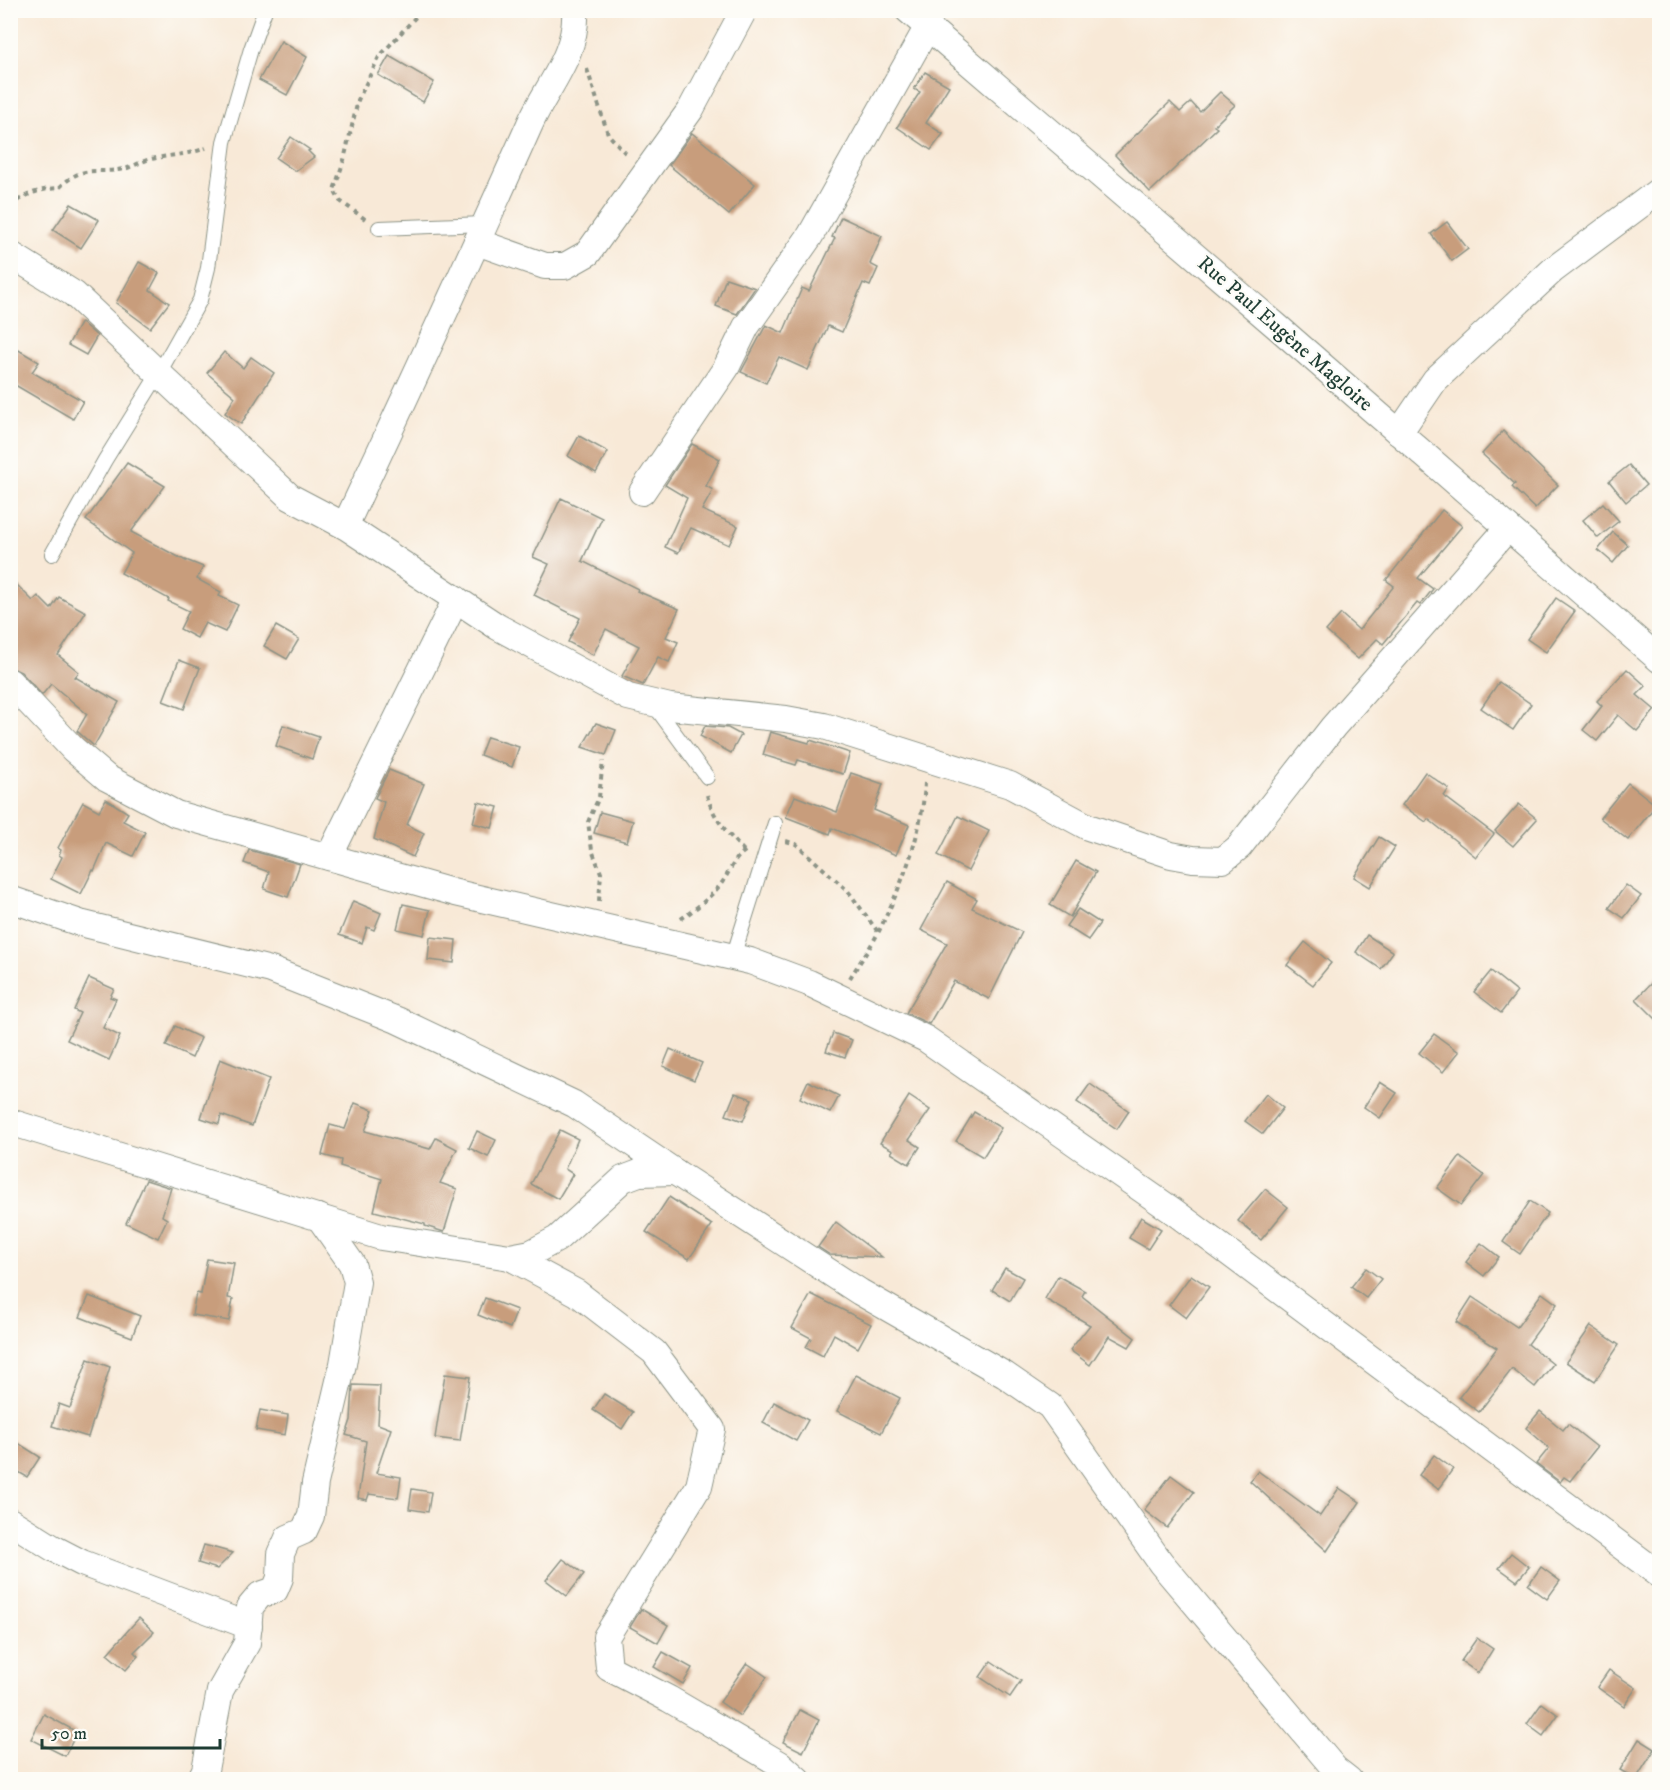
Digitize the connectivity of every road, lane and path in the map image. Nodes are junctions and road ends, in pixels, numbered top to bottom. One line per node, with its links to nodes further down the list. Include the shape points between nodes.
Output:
1 (265, 10): 8 (lane)
2 (422, 10): 12 (path, via 379,57 358,100 334,190 340,201)
3 (575, 10): 7 (street)
4 (744, 10): 9 (street, via 691,109)
5 (908, 10): 6 (street, Rue Paul Eugène Magloire)
6 (927, 28): 16 (street, Rue Paul Eugène Magloire); 17 (street, via 810,236 746,327 726,368)
7 (571, 42): 9 (path, via 589,72 608,134); 13 (street)
8 (224, 142): 11 (path, via 127,168 82,172 59,188 40,189); 15 (lane, via 208,268 200,300)
9 (645, 174): 13 (street, via 588,253 565,266 545,266)
10 (1659, 190): 16 (street, via 1553,270 1460,356 1435,380)
11 (10, 206)
12 (379, 228): 13 (lane)
13 (481, 233): 18 (street)
14 (10, 254): 15 (street, via 74,294)
15 (159, 373): 18 (street, via 290,498); 20 (lane)
16 (1399, 433): 19 (street, Rue Paul Eugène Magloire)
17 (642, 492)
18 (345, 526): 21 (street)
19 (1508, 528): 22 (street, Rue Paul Eugène Magloire); 25 (street, via 1333,727 1239,847 1223,860 1171,855 1108,834 1010,785)
20 (52, 554)
21 (456, 599): 24 (street, via 498,627 628,697); 30 (street)
22 (1659, 660)
23 (10, 682): 30 (street, via 73,749 107,778 176,814)
24 (653, 703): 25 (street, via 824,726); 27 (lane)
25 (921, 757): 34 (path, via 926,777 913,853 878,933)
26 (603, 761): 32 (path, via 599,797 588,822 592,850 601,873 600,900)
27 (707, 777): 29 (path, via 711,808)
28 (775, 824): 33 (lane)
29 (744, 851)
30 (329, 857): 32 (street, via 456,893)
31 (10, 899): 36 (street, via 80,923 271,970 397,1020 574,1104)
32 (589, 924): 33 (street)
33 (733, 957): 34 (street, via 800,979)
34 (839, 997): 40 (street, via 926,1039 1173,1211)
35 (10, 1122): 37 (street)
36 (675, 1172): 38 (street, via 639,1173 623,1179 557,1239 531,1253); 44 (street, via 860,1292 1005,1375 1050,1406 1161,1563 1335,1769)
37 (319, 1217): 38 (street, via 381,1237); 41 (street, via 352,1264 357,1282 343,1364 311,1516 304,1531 288,1538 275,1590 260,1595 250,1606)
38 (510, 1257): 43 (street, via 577,1293 654,1352 712,1429 699,1486 606,1637 609,1668 780,1764)
39 (10, 1521): 41 (street, via 82,1563)
40 (1659, 1575)
41 (249, 1626): 42 (street, via 247,1643 220,1691)
42 (200, 1779)
43 (798, 1779)
44 (1349, 1779)

